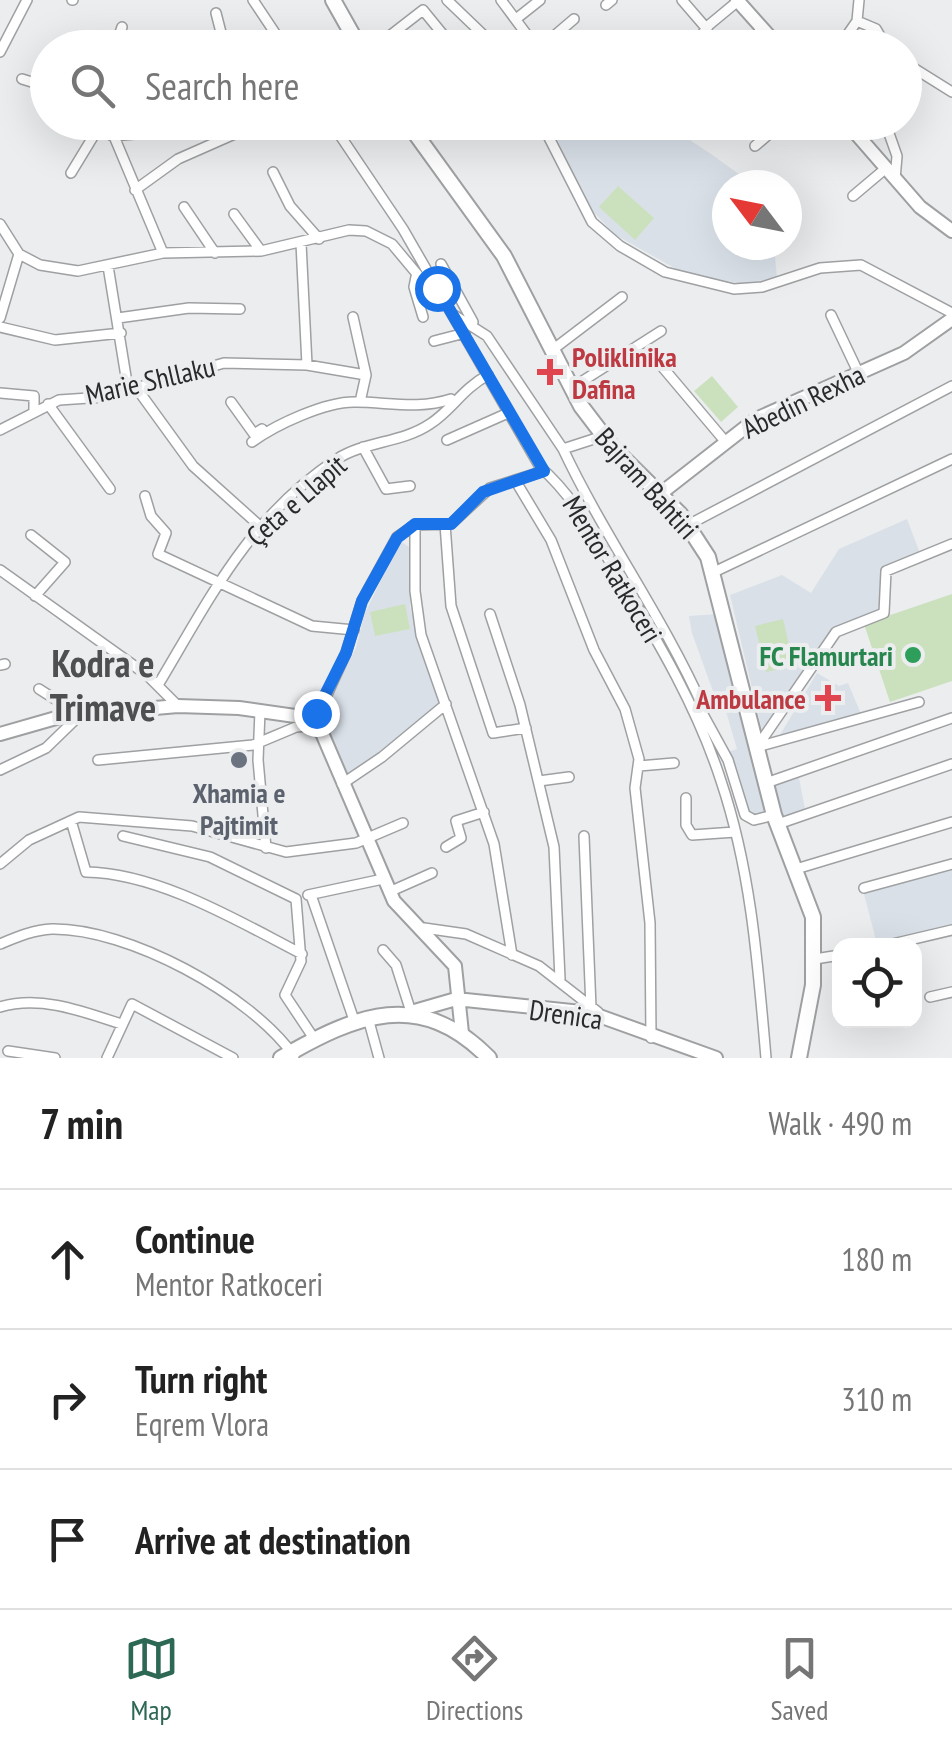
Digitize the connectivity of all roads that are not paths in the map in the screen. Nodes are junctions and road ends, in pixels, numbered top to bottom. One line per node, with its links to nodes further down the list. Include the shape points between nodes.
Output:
1 (28, 0): 30 (street)
2 (253, 0): 18 (street)
3 (333, 0): 19 (main road)
4 (448, 0): 22 (street)
5 (501, 0): 11 (street)
6 (540, 0): 11 (street)
7 (682, 0): 25 (street)
8 (859, 0): 13 (street)
9 (737, 1): 14 (street); 25 (street)
10 (216, 13): 17 (street)
11 (516, 19): 23 (street)
12 (574, 19): 24 (street)
13 (857, 21): 28 (street); 29 (street)
14 (760, 25): 26 (street); 27 (street)
15 (122, 27): 16 (street)
16 (121, 30)
17 (220, 30)
18 (273, 30)
19 (350, 30)
20 (397, 30): 21 (street, via 422,10)
21 (439, 30)
22 (479, 30)
23 (524, 30)
24 (559, 30)
25 (707, 30)
26 (760, 30)
27 (764, 30)
28 (850, 30)
29 (877, 30)
30 (0, 52)
31 (922, 73): 34 (street)
32 (22, 79): 33 (street)
33 (30, 82)
34 (952, 92)
35 (93, 140): 45 (street)
36 (114, 140): 48 (street)
37 (220, 140): 48 (street)
38 (342, 140): 64 (street, Mentor Ratkoceri)
39 (420, 140): 79 (main road, Bajram Bahtiri, via 504,256)
40 (551, 140): 70 (street, via 592,222 665,272 750,288 820,268 861,266)
41 (761, 140): 44 (street)
42 (861, 140): 47 (street)
43 (891, 140): 47 (street, via 897,156)
44 (754, 146)
45 (71, 172)
46 (273, 172): 54 (street)
47 (890, 174): 49 (street); 53 (street)
48 (135, 190): 57 (street)
49 (853, 196)
50 (184, 206): 58 (street)
51 (234, 214): 56 (street)
52 (0, 224): 59 (street)
53 (952, 232)
54 (318, 239): 55 (street); 62 (street, via 350,230 377,234)
55 (301, 244): 56 (street); 81 (street)
56 (261, 250): 58 (street)
57 (163, 253): 58 (street); 61 (street)
58 (215, 253)
59 (19, 254): 61 (street, via 65,270); 71 (street)
60 (441, 264): 73 (street)
61 (108, 266): 72 (street)
62 (416, 277): 64 (street); 69 (street)
63 (622, 298): 79 (street)
64 (444, 304): 66 (street, Mentor Ratkoceri)
65 (240, 308): 72 (street)
66 (452, 314): 73 (street); 77 (street, Mentor Ratkoceri)
67 (832, 315): 82 (street)
68 (353, 316): 83 (street)
69 (423, 316)
70 (952, 316): 82 (street, Abedin Rexha, via 904,353)
71 (0, 318)
72 (118, 318): 76 (street)
73 (474, 324): 102 (street)
74 (0, 327): 76 (street, via 55,340)
75 (661, 331): 87 (street)
76 (121, 333): 86 (street)
77 (465, 334): 78 (street); 84 (street, Mentor Ratkoceri)
78 (434, 341)
79 (551, 351): 87 (main road, Bajram Bahtiri)
80 (654, 358): 99 (street)
81 (307, 365): 83 (street, Marie Shllaku); 86 (street, Marie Shllaku, via 224,363)
82 (859, 374): 99 (street, Abedin Rexha)
83 (366, 375): 91 (street)
84 (488, 375): 89 (street, Çeta e Llapit); 95 (street, Mentor Ratkoceri)
85 (952, 386): 114 (street)
86 (131, 387): 92 (street, Marie Shllaku); 115 (street, via 193,466)
87 (570, 389): 97 (main road, Bajram Bahtiri)
88 (0, 393): 94 (street, via 34,396)
89 (454, 398): 91 (street, via 397,406); 101 (street, Çeta e Llapit, via 428,426)
90 (231, 402): 93 (street, via 254,434 290,415)
91 (360, 402): 93 (street)
92 (48, 404): 94 (street, Marie Shllaku); 107 (street)
93 (321, 411): 100 (street)
94 (34, 412): 96 (street, Marie Shllaku)
95 (508, 413): 98 (street); 104 (street, Mentor Ratkoceri)
96 (0, 430)
97 (603, 436): 102 (street); 108 (main road, Bajram Bahtiri)
98 (446, 440)
99 (724, 440): 108 (street, Abedin Rexha)
100 (252, 442)
101 (363, 446): 106 (street, via 386,488); 115 (street, Çeta e Llapit, via 324,469)
102 (563, 449): 110 (street)
103 (952, 459): 119 (street)
104 (544, 471): 105 (street); 111 (street, Mentor Ratkoceri, via 563,485)
105 (515, 480): 113 (street, via 483,492 462,517); 141 (street, via 551,540 625,709)
106 (410, 486)
107 (110, 489)
108 (660, 494): 114 (main road, Bajram Bahtiri)
109 (144, 496): 120 (street, via 166,533 153,552)
110 (590, 506): 111 (street); 129 (street, via 664,627)
111 (579, 512): 129 (street, Mentor Ratkoceri)
112 (415, 524): 113 (street); 123 (street, via 392,545); 127 (street, via 416,609)
113 (445, 524): 134 (street, via 448,592 493,733)
114 (688, 525): 119 (main road, Bajram Bahtiri)
115 (261, 527): 120 (street, Çeta e Llapit)
116 (31, 534): 121 (street, via 65,562)
117 (952, 544): 137 (street, via 886,571 884,613 836,632)
118 (0, 570): 121 (street)
119 (714, 572): 137 (main road, Bajram Bahtiri)
120 (217, 580): 123 (street, via 312,626); 124 (street, Çeta e Llapit)
121 (35, 596): 124 (street)
122 (490, 614): 134 (street)
123 (354, 630): 133 (street)
124 (158, 685): 128 (street)
125 (40, 689): 131 (street)
126 (919, 702): 137 (street)
127 (446, 704): 146 (street); 148 (street)
128 (178, 706): 130 (street); 131 (street)
129 (698, 710): 149 (street, via 746,816); 153 (street, Mentor Ratkoceri)
130 (260, 711): 133 (street); 136 (street)
131 (80, 716): 135 (street); 142 (street, via 46,748)
132 (952, 718): 145 (street)
133 (317, 722): 136 (street); 146 (street)
134 (526, 728): 144 (street)
135 (0, 734)
136 (259, 742): 138 (street); 158 (street)
137 (757, 747): 145 (main road, Bajram Bahtiri)
138 (98, 760)
139 (674, 763): 141 (street)
140 (952, 764): 149 (street)
141 (639, 766): 186 (street)
142 (0, 770)
143 (569, 778): 144 (street)
144 (539, 782): 176 (street, via 554,846)
145 (766, 783): 149 (main road, Bajram Bahtiri)
146 (342, 784): 156 (street)
147 (686, 798): 153 (street, via 692,835)
148 (484, 812): 157 (street, via 456,821 461,838); 173 (street)
149 (776, 820): 161 (main road, Bajram Bahtiri)
150 (952, 822): 161 (street)
151 (403, 823): 156 (street)
152 (72, 824): 158 (street, via 74,818 99,817 192,826); 159 (street, via 29,840); 172 (street, via 86,872 115,872 208,906)
153 (735, 832): 196 (street, Mentor Ratkoceri, via 754,921)
154 (122, 836): 166 (street, via 210,857)
155 (584, 836): 182 (street)
156 (365, 840): 158 (street, via 314,852); 163 (street)
157 (446, 847)
158 (266, 848)
159 (0, 864)
160 (952, 864): 164 (street)
161 (796, 869): 175 (main road, Bajram Bahtiri, via 813,917)
162 (432, 873): 163 (street)
163 (386, 885): 165 (street); 167 (street, via 400,910)
164 (864, 888)
165 (311, 894): 166 (street); 183 (street)
166 (296, 899): 172 (street)
167 (424, 928): 173 (street, via 466,934); 179 (street, via 455,966)
168 (952, 930): 169 (street)
169 (918, 938)
170 (0, 944): 189 (street, via 55,929 121,942 236,1000)
171 (383, 950): 181 (street, via 396,966)
172 (302, 954): 187 (street, via 285,995)
173 (512, 954): 176 (street)
174 (832, 956): 175 (street)
175 (815, 959): 197 (main road, Bajram Bahtiri)
176 (560, 980): 182 (street)
177 (952, 992): 178 (street)
178 (930, 996)
179 (456, 999): 181 (street, Drenica); 182 (street, Drenica); 185 (street)
180 (0, 1007): 184 (street, via 44,1004)
181 (411, 1012): 183 (main road); 185 (main road)
182 (595, 1012): 186 (street, Drenica)
183 (361, 1020): 187 (main road); 193 (street)
184 (121, 1024): 191 (street); 192 (street, via 132,1004)
185 (462, 1033): 194 (main road)
186 (651, 1038): 195 (street, Drenica)
187 (316, 1040): 189 (main road)
188 (8, 1051): 190 (street)
189 (289, 1056)
190 (56, 1058)
191 (107, 1058)
192 (233, 1058)
193 (379, 1058)
194 (489, 1058)
195 (716, 1058)
196 (766, 1058)
197 (799, 1058)

